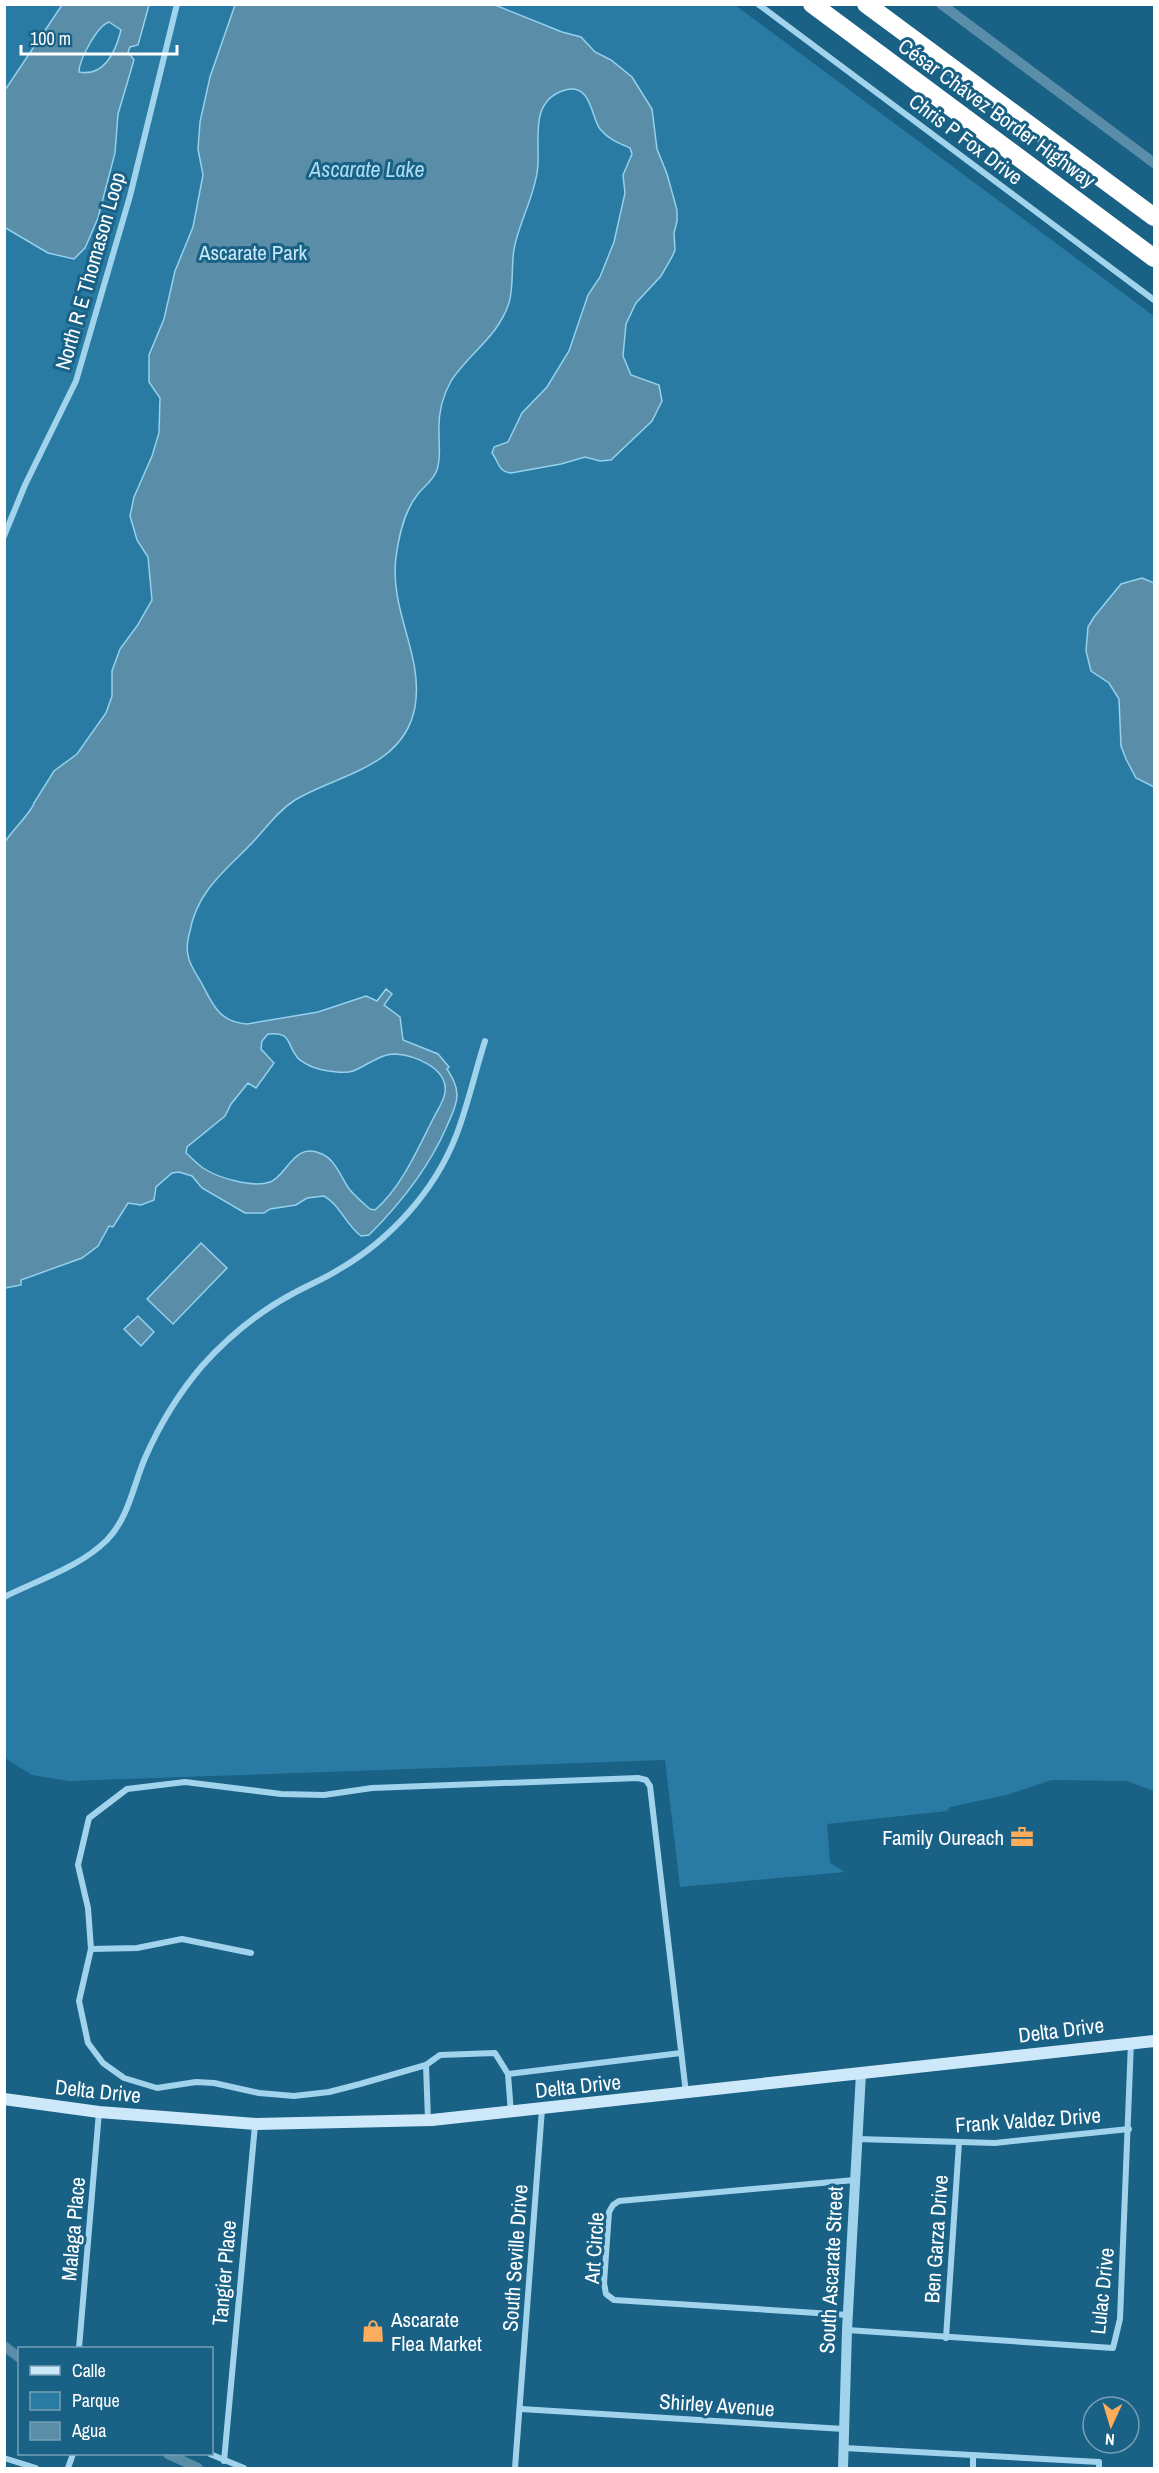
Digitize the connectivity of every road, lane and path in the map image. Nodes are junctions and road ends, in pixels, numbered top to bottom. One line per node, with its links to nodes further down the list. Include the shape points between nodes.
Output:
1 (177, 4): 8 (street, North R E Thomason Loop, via 130,196 76,381)
2 (758, 4): 7 (street, Chris P Fox Drive)
3 (812, 4): 6 (highway, César Chávez Border Highway)
4 (866, 4): 5 (highway, César Chávez Border Highway)
5 (1155, 217)
6 (1155, 258)
7 (1155, 300)
8 (4, 536)
9 (485, 1041): 10 (street, via 456,1138 413,1208 364,1253 267,1309 226,1339 177,1399 146,1457 119,1525 108,1538 84,1558)
10 (4, 1597)
11 (91, 1949): 12 (street, via 137,1948 182,1939); 15 (street, via 88,1908 78,1864 89,1818 127,1789 185,1782 281,1794 324,1795 372,1788 638,1778 650,1786); 16 (street, via 79,2001 88,2043 103,2063 124,2078 157,2088 214,2083 294,2096 329,2092)
12 (251, 1953)
13 (1155, 2041): 14 (main road, Delta Drive)
14 (1131, 2042): 17 (main road, Delta Drive); 26 (street, Lulac Drive)
15 (681, 2053): 18 (street); 19 (street)
16 (426, 2065): 18 (street, via 440,2055 495,2053); 24 (street)
17 (861, 2073): 19 (main road, Delta Drive); 27 (street, South Ascarate Street)
18 (508, 2074): 23 (street)
19 (686, 2093): 21 (main road, Delta Drive)
20 (4, 2099): 22 (main road, Delta Drive)
21 (542, 2109): 23 (main road, Delta Drive); 34 (street, South Seville Drive)
22 (99, 2112): 25 (main road, Delta Drive); 33 (street, Malaga Place)
23 (511, 2113): 24 (main road, Delta Drive)
24 (428, 2120): 25 (main road, Delta Drive)
25 (256, 2124): 40 (street, Tangier Place)
26 (1129, 2129): 28 (street, Frank Valdez Drive); 32 (street, Lulac Drive, via 1120,2319 1113,2348)
27 (857, 2139): 28 (street, Frank Valdez Drive); 29 (street, South Ascarate Street)
28 (959, 2143): 32 (street, Ben Garza Drive)
29 (855, 2180): 30 (street, South Ascarate Street); 30 (street, Art Circle, via 620,2200 609,2212 603,2283 606,2294 614,2300)
30 (848, 2315): 31 (street, South Ascarate Street)
31 (847, 2330): 32 (street, Lulac Drive); 35 (street, South Ascarate Street)
32 (946, 2338)
33 (79, 2347)
34 (521, 2409): 35 (street, Shirley Avenue); 44 (street, South Seville Drive)
35 (845, 2429): 36 (street, South Ascarate Street)
36 (844, 2448): 38 (street); 45 (street, South Ascarate Street)
37 (212, 2455): 40 (street)
38 (974, 2455): 41 (street); 46 (street)
39 (4, 2458): 42 (street)
40 (224, 2462): 43 (street)
41 (1099, 2466)
42 (36, 2469)
43 (244, 2469)
44 (515, 2469)
45 (843, 2469)
46 (973, 2469)

